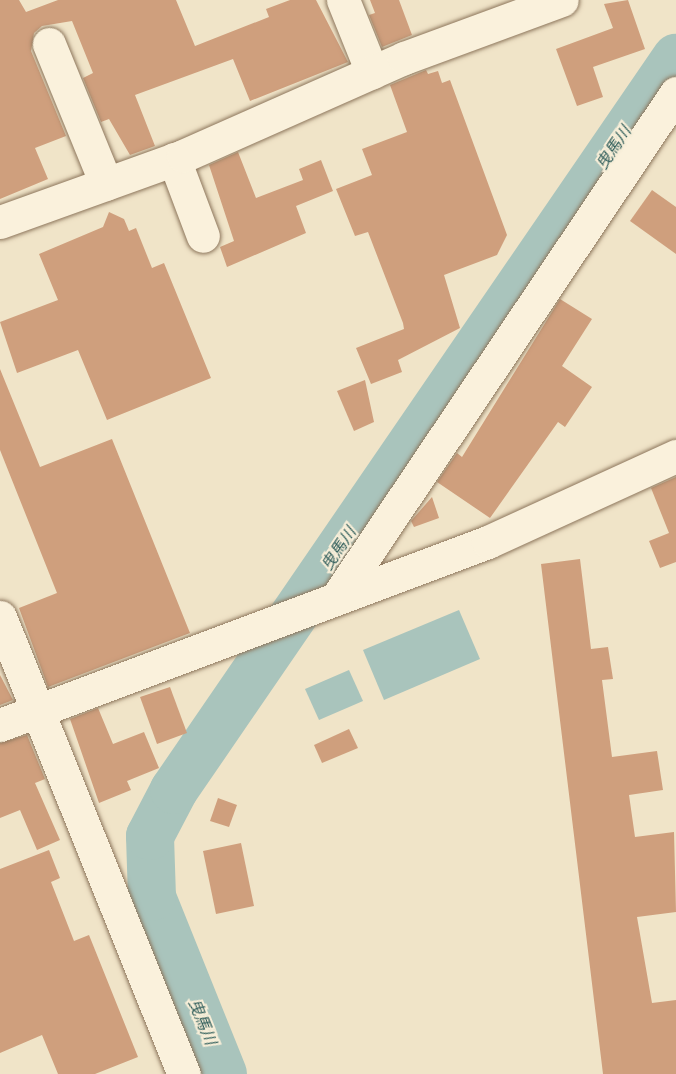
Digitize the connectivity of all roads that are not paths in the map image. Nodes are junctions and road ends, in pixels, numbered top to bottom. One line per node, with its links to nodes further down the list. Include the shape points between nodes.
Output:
1 (343, 0): 4 (street)
2 (562, 0): 4 (street)
3 (49, 44): 7 (street)
4 (372, 72): 6 (street)
5 (676, 93): 11 (street)
6 (174, 159): 7 (street); 9 (street)
7 (106, 184): 8 (street)
8 (0, 222)
9 (203, 236)
10 (676, 456): 11 (street, via 488,542)
11 (332, 598): 13 (street)
12 (0, 617): 13 (street)
13 (37, 710): 14 (street); 15 (street)
14 (0, 725)
15 (184, 1074)

